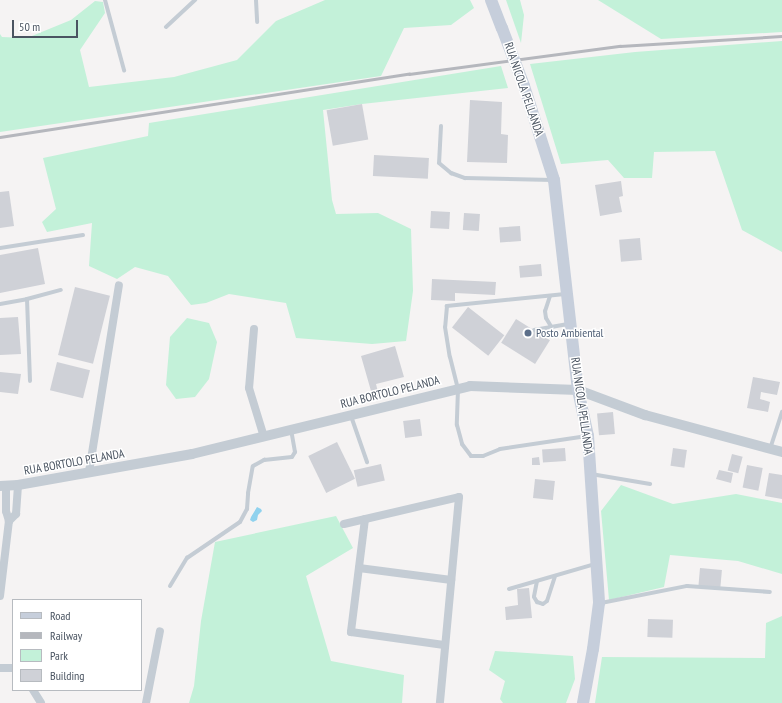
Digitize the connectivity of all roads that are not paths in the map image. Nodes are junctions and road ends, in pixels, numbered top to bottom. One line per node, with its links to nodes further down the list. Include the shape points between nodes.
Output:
1 (105, 0): 7 (lane)
2 (195, 0): 6 (lane)
3 (256, 0): 5 (lane)
4 (491, 0): 9 (main road, RUA NICOLA PELLANDA, bridge, via 524,86)
5 (257, 22)
6 (166, 27)
7 (124, 70)
8 (441, 126): 9 (lane, via 439,163 451,173 465,178)
9 (554, 180): 14 (main road, RUA NICOLA PELLANDA)
10 (83, 235): 11 (lane)
11 (0, 248)
12 (119, 285): 33 (street)
13 (61, 290): 16 (lane)
14 (568, 294): 15 (lane); 18 (main road, RUA NICOLA PELLANDA)
15 (550, 296): 19 (lane, via 545,311); 23 (lane, via 447,306 445,327)
16 (27, 299): 17 (lane); 22 (lane)
17 (0, 304)
18 (571, 324): 19 (lane); 24 (main road, RUA NICOLA PELLANDA)
19 (552, 328): 21 (lane)
20 (254, 329): 29 (street, via 249,388)
21 (534, 330)
22 (30, 381)
23 (458, 389): 24 (street, RUA BORTOLO PELANDA, via 470,386); 26 (street, RUA BORTOLO PELANDA); 28 (lane, via 457,425 462,444 471,456 483,456 500,449)
24 (578, 390): 28 (main road, RUA NICOLA PELLANDA); 30 (street, RUA BORTOLO PELANDA, via 645,415)
25 (782, 412): 30 (lane)
26 (351, 415): 27 (street, RUA BORTOLO PELANDA); 32 (lane)
27 (291, 430): 29 (street, RUA BORTOLO PELANDA); 46 (lane, via 295,452 292,457 264,460 253,466 247,509 240,522 187,558)
28 (588, 436): 34 (main road, RUA NICOLA PELLANDA)
29 (264, 437): 33 (street, RUA BORTOLO PELANDA, via 192,454)
30 (770, 449): 31 (street, RUA BORTOLO PELANDA)
31 (782, 452)
32 (367, 462)
33 (89, 472): 36 (street, RUA BORTOLO PELANDA)
34 (591, 474): 35 (lane); 41 (main road, RUA NICOLA PELLANDA)
35 (650, 484)
36 (18, 485): 37 (street, RUA BORTOLO PELANDA); 39 (street, via 16,514)
37 (3, 486): 39 (street)
38 (365, 519): 40 (street); 42 (street); 44 (street, via 459,497)
39 (9, 521): 49 (street)
40 (344, 524)
41 (597, 563): 43 (lane); 50 (main road, RUA NICOLA PELLANDA)
42 (359, 568): 44 (street); 52 (street, via 351,632)
43 (555, 577): 45 (lane); 45 (lane, via 544,604 537,602 534,597)
44 (451, 580): 52 (street)
45 (537, 582): 47 (lane)
46 (170, 586)
47 (509, 589)
48 (770, 592): 50 (lane, via 687,586)
49 (0, 596)
50 (599, 603): 59 (main road, RUA NICOLA PELLANDA, via 594,649)
51 (160, 631): 57 (street)
52 (444, 645): 58 (street)
53 (0, 668): 54 (street)
54 (12, 668)
55 (34, 691): 56 (street)
56 (41, 703)
57 (146, 703)
58 (440, 703)
59 (583, 703)

